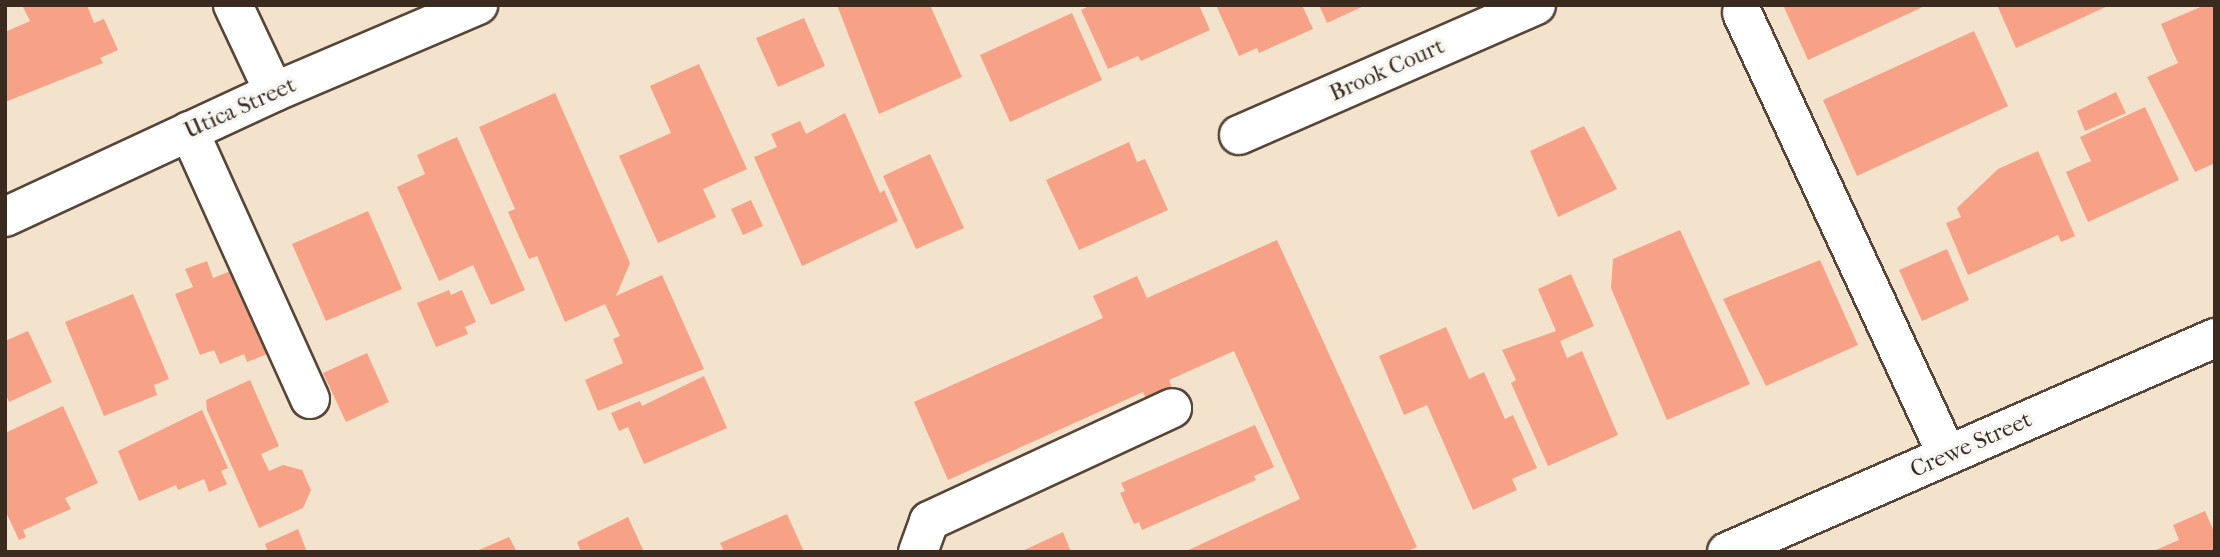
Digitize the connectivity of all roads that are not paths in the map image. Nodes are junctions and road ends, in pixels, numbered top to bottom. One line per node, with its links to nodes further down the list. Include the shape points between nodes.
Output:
1 (233, 5): 6 (street)
2 (478, 5): 6 (street, Utica Street)
3 (1536, 5): 5 (street, Brook Court)
4 (1742, 13): 13 (street)
5 (1469, 19): 8 (street, Brook Court)
6 (274, 92): 7 (street, Utica Street)
7 (189, 131): 9 (street, Utica Street); 11 (street)
8 (1239, 135)
9 (5, 217)
10 (2215, 338): 13 (street, Crewe Street)
11 (310, 399)
12 (1172, 408): 14 (street, via 929,521)
13 (1947, 455): 15 (street, Crewe Street)
14 (918, 552)
15 (1727, 552)

